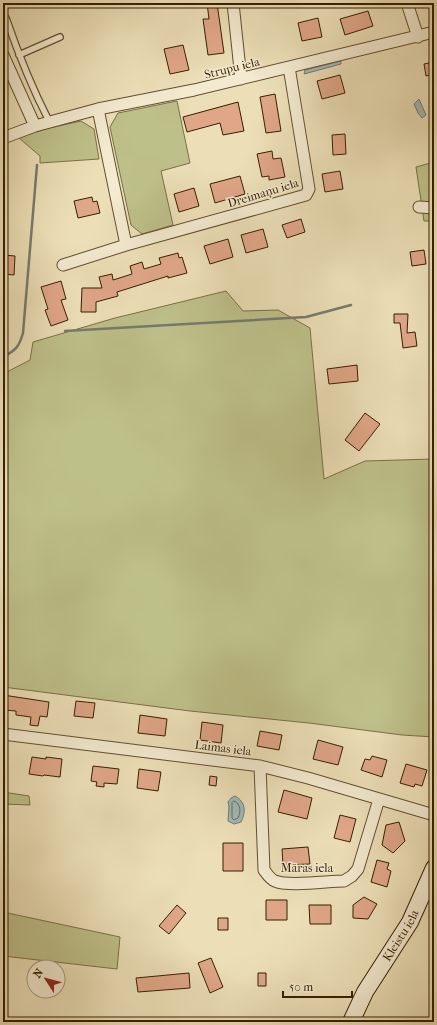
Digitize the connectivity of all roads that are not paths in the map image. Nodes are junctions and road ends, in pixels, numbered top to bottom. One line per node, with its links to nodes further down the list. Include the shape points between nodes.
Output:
1 (233, 3): 10 (street)
2 (407, 3): 6 (street)
3 (6, 18): 8 (lane)
4 (434, 32): 6 (street, Strupu iela)
5 (60, 37): 8 (lane)
6 (418, 37): 9 (street, Strupu iela)
7 (3, 55): 13 (street)
8 (19, 55): 12 (lane)
9 (288, 67): 10 (street, Strupu iela); 17 (street, Dreimaņu iela, via 309,189 306,194)
10 (241, 79): 11 (street, Strupu iela)
11 (98, 108): 12 (street, Strupu iela); 17 (street)
12 (50, 121): 13 (street, Strupu iela)
13 (35, 126): 14 (street, Strupu iela)
14 (3, 138)
15 (419, 207): 16 (street)
16 (434, 208)
17 (126, 245): 18 (street, Dreimaņu iela)
18 (63, 265)
19 (3, 734): 20 (street, Laimas iela)
20 (260, 766): 21 (street, Laimas iela); 21 (street, Māras iela, via 264,870 274,881 284,884 344,881 352,876 358,869)
21 (379, 799): 22 (street, Laimas iela)
22 (434, 815)
23 (434, 868): 24 (street, Kleistu iela, via 410,922 365,992)
24 (351, 1022)

